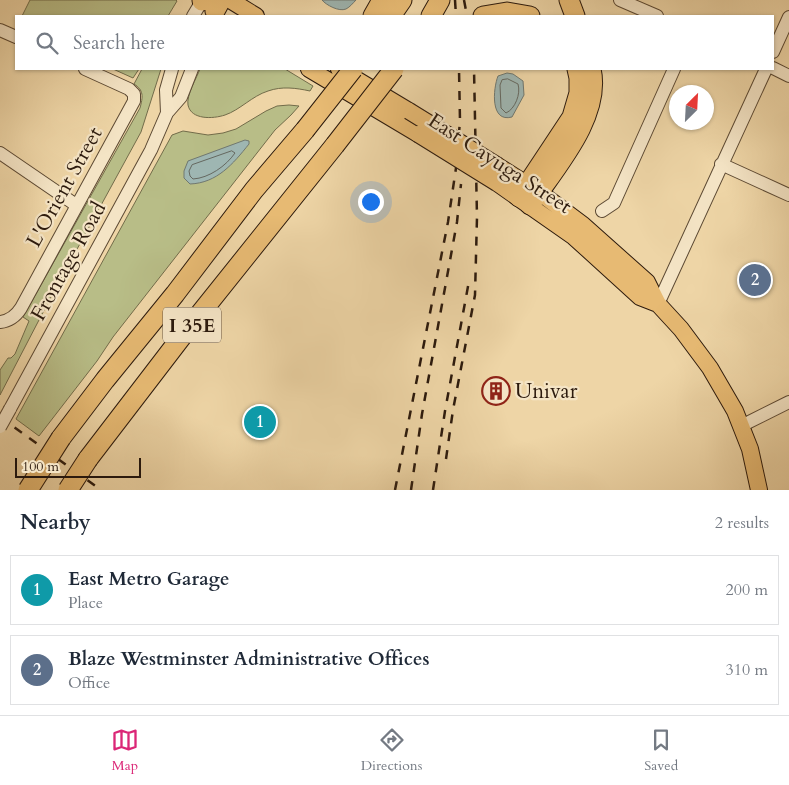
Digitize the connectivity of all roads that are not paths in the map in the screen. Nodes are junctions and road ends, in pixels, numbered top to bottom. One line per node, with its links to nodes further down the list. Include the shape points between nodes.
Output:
1 (382, 0): 8 (highway)
2 (402, 0): 9 (highway)
3 (440, 0): 10 (highway)
4 (569, 0): 13 (highway)
5 (620, 0): 14 (street)
6 (211, 7): 7 (main road)
7 (251, 15)
8 (374, 15)
9 (392, 15)
10 (431, 15)
11 (489, 15): 12 (highway, via 507,12)
12 (524, 15)
13 (575, 15)
14 (655, 15)
15 (789, 17): 18 (street)
16 (0, 30): 17 (street)
17 (15, 37)
18 (774, 50)
19 (774, 68): 31 (street)
20 (87, 70): 38 (street, L'Orient Street, via 126,87 134,94 132,104)
21 (172, 70): 33 (street, Frontage Road, via 166,90)
22 (192, 70): 33 (street, Frontage Road, via 182,97)
23 (311, 70): 37 (main road, East Cayuga Street, bridge, via 498,184)
24 (393, 70): 32 (highway, I 35E, bridge)
25 (406, 70): 32 (highway, bridge)
26 (578, 70): 37 (highway, via 579,93 572,117)
27 (591, 70): 37 (highway, via 593,89 588,114 581,128)
28 (674, 70): 39 (street, via 614,203)
29 (766, 70): 35 (street)
30 (345, 72): 37 (main road, East Cayuga Street, bridge, via 498,166); 46 (highway, I 35E, bridge, via 305,130 254,190 61,438)
31 (789, 76)
32 (372, 96): 47 (highway, I 35E, bridge, via 184,335)
33 (167, 113): 45 (street, Frontage Road, bridge, via 151,150)
34 (0, 154): 38 (street)
35 (721, 164): 36 (street); 41 (street)
36 (789, 194)
37 (529, 195): 40 (main road, East Cayuga Street)
38 (76, 205): 42 (street, L'Orient Street, via 21,308)
39 (602, 211)
40 (556, 214): 41 (main road, East Cayuga Street, via 640,297); 41 (main road, East Cayuga Street, via 603,241 647,282)
41 (658, 304): 44 (main road, East Cayuga Street, via 710,368)
42 (4, 321)
43 (789, 402): 44 (street)
44 (741, 426): 48 (main road, East Cayuga Street)
45 (0, 427)
46 (28, 490)
47 (68, 490)
48 (759, 490)

